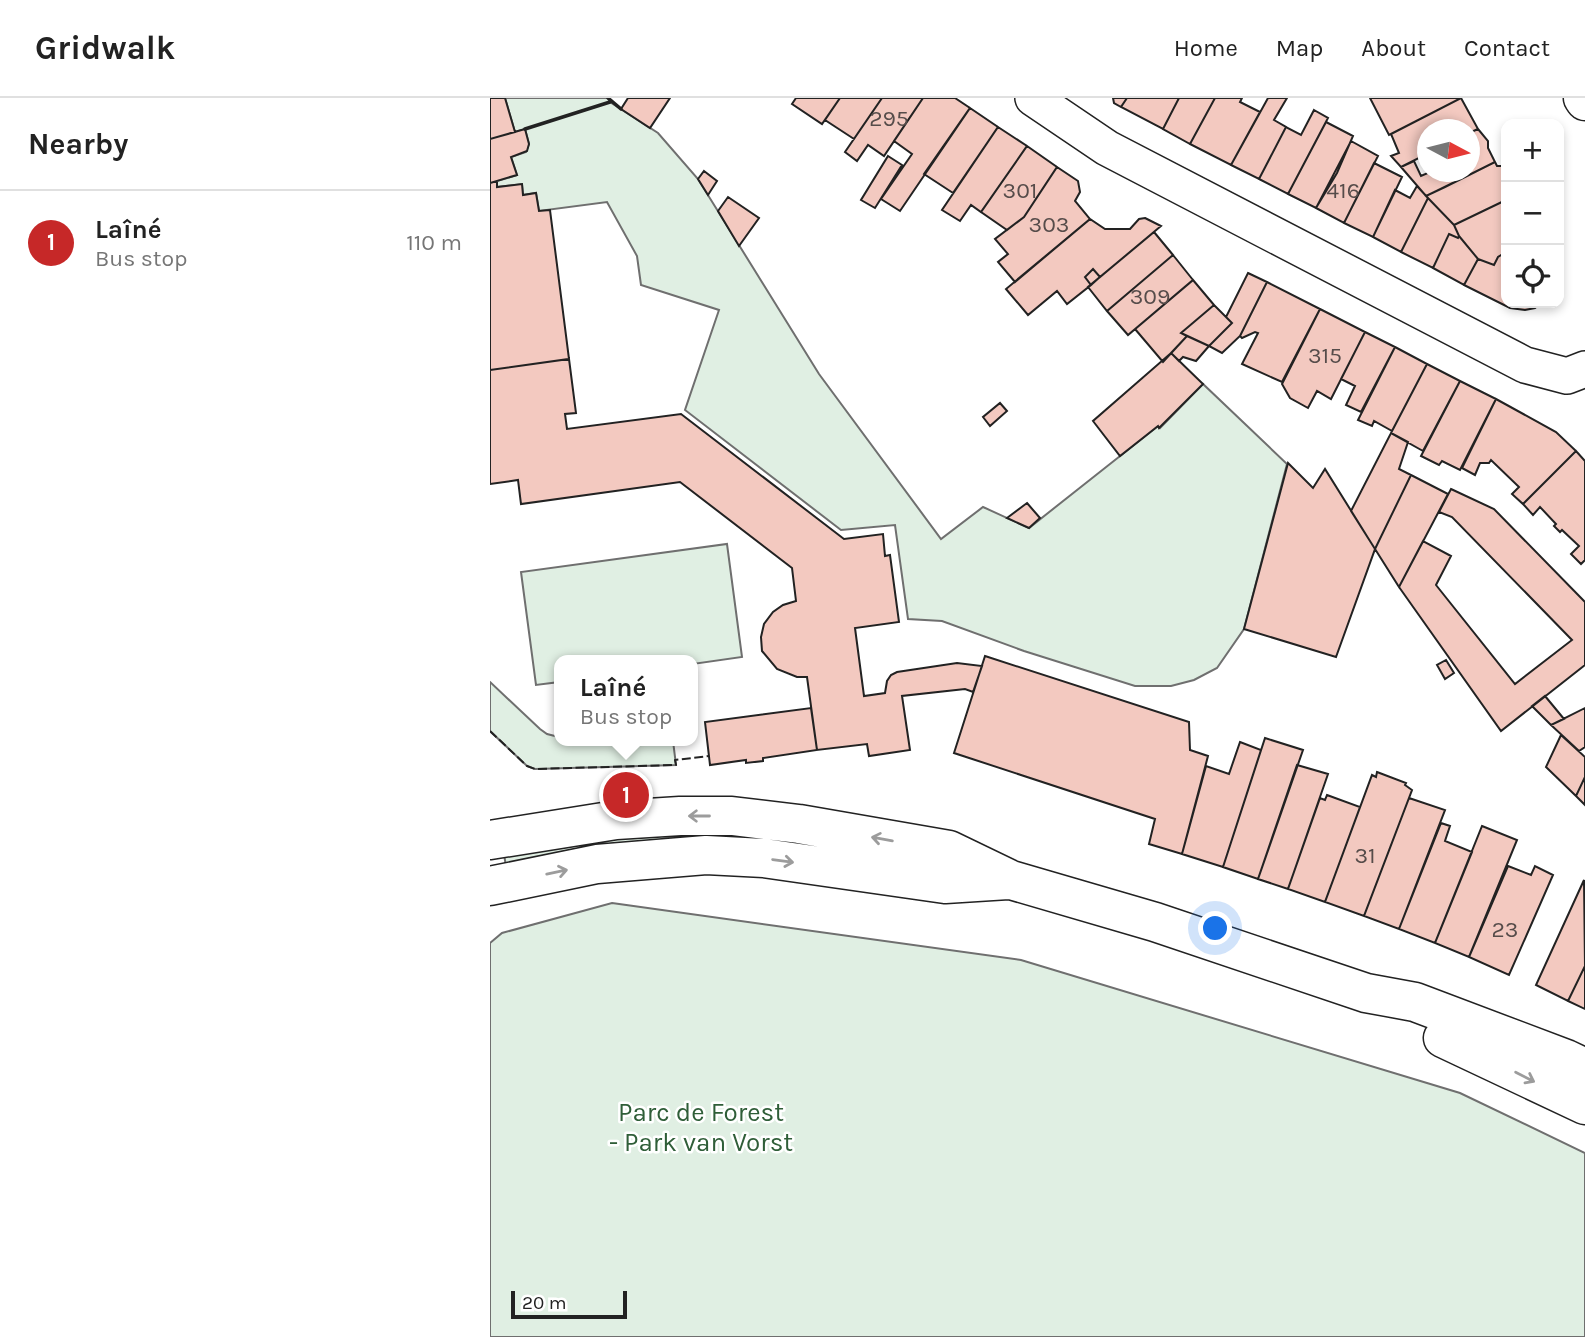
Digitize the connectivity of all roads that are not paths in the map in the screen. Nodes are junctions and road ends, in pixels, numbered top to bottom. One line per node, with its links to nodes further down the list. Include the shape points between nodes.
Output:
1 (1033, 98): 2 (street, via 1107,148 1525,365 1567,376)
2 (1585, 369)
3 (490, 840): 4 (main road, one-way to 3, via 949,850 732,816 616,820)
4 (1011, 880): 5 (main road, one-way to 4, via 597,864 706,855 764,858 944,884); 6 (main road, via 1155,922)
5 (490, 886)
6 (1366, 993): 7 (main road, via 1415,1002); 8 (main road, one-way to 8, via 1408,1022)
7 (1585, 1068)
8 (1585, 1105)

